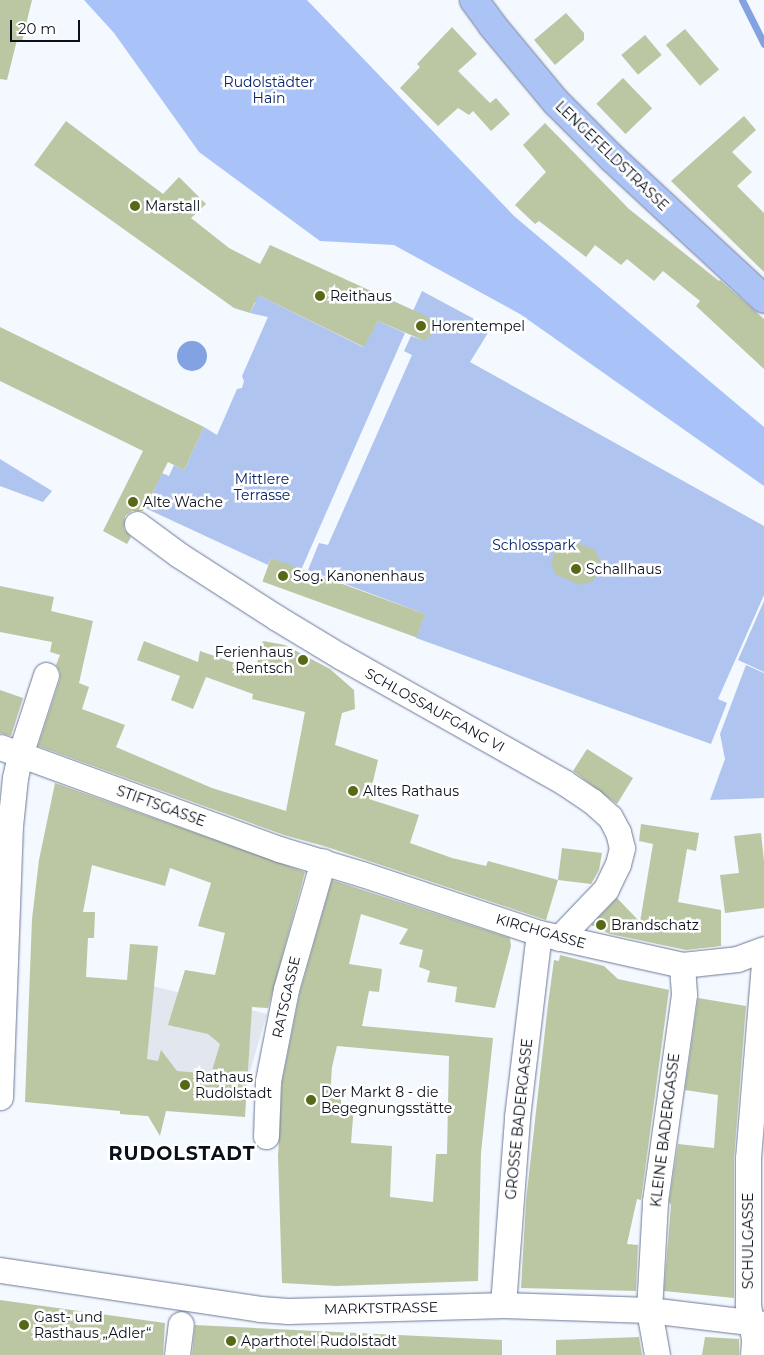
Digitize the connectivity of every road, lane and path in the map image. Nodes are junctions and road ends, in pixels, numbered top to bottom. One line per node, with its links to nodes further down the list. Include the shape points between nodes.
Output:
1 (474, 0): 2 (main road, LENGEFELDSTRASSE, via 556,102)
2 (764, 299)
3 (137, 524): 7 (street, SCHLOSSAUFGANG VI, via 277,618 565,783 610,817 622,848 606,889)
4 (46, 675): 5 (street)
5 (10, 751): 6 (street, STIFTSGASSE, via 279,850); 11 (street, via 10,826)
6 (323, 861): 7 (street, KIRCHGASSE); 13 (street, RATSGASSE, via 286,989 268,1081)
7 (548, 936): 10 (street, KIRCHGASSE); 15 (street, GROSSE BADERGASSE, via 518,1117)
8 (764, 949): 10 (street, KIRCHGASSE, via 736,959)
9 (764, 964): 18 (street, SCHULGASSE, via 748,1158 748,1304)
10 (682, 965): 16 (street, KLEINE BADERGASSE, via 684,994 654,1201)
11 (2, 982): 12 (street)
12 (0, 1097)
13 (266, 1136)
14 (0, 1270): 15 (street, MARKTSTRASSE, via 260,1309)
15 (503, 1306): 16 (street, MARKTSTRASSE)
16 (649, 1310): 18 (street, MARKTSTRASSE); 20 (street, KLEINE BADERGASSE)
17 (181, 1324): 19 (street)
18 (758, 1324): 21 (street, SCHULGASSE)
19 (177, 1355)
20 (657, 1355)
21 (754, 1355)

